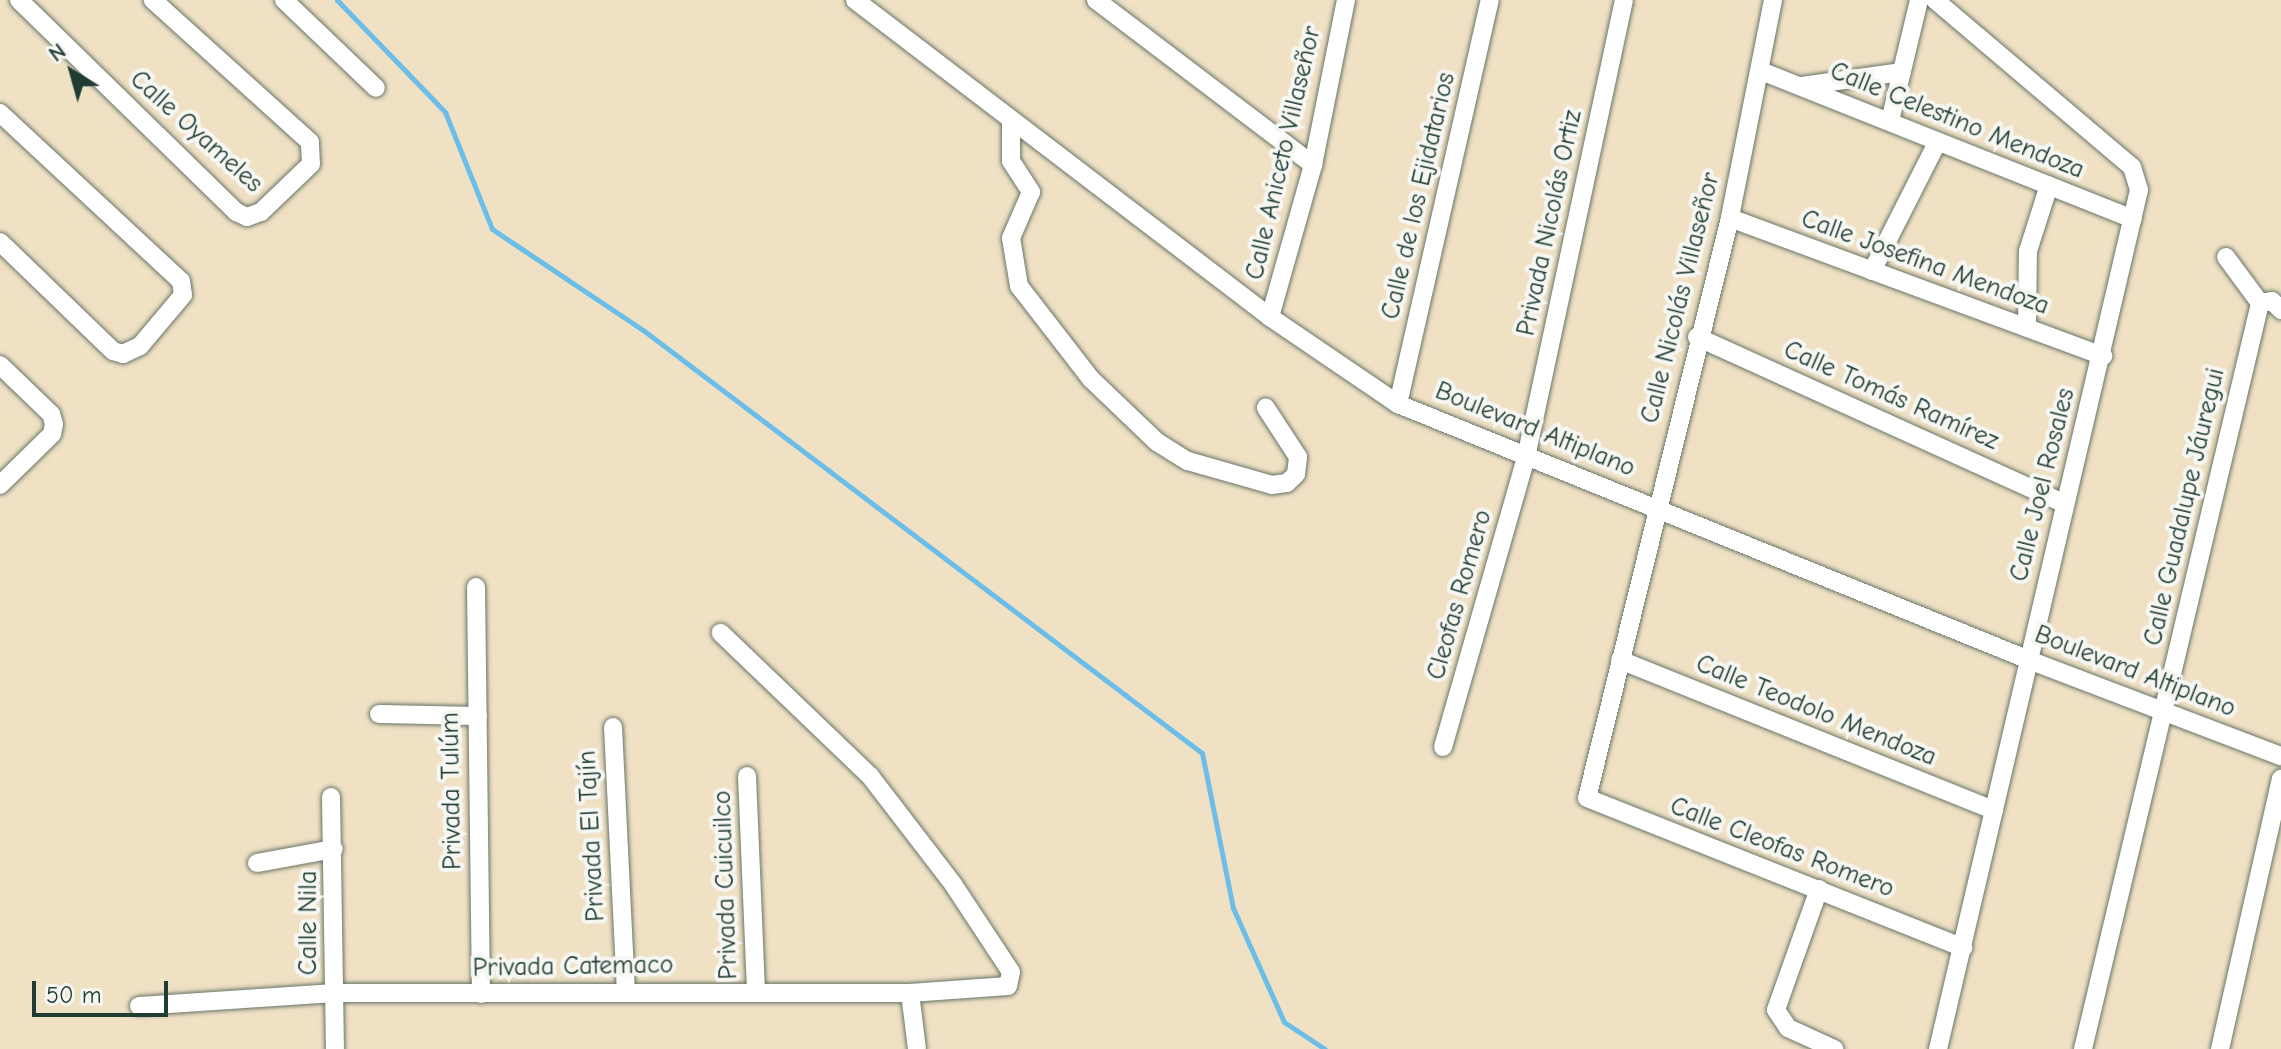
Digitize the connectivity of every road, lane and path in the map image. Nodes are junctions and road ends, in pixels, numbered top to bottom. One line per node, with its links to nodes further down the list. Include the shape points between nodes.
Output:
1 (19, 0): 2 (street, Calle Oyameles, via 236,212 247,217 261,212 311,164 310,142)
2 (153, 0)
3 (284, 0): 15 (street)
4 (855, 0): 18 (street, Boulevard Altiplano)
5 (1096, 0): 20 (street)
6 (1490, 0): 34 (street, Calle de los Ejidatarios)
7 (1624, 0): 36 (street, Privada Nicolás Ortiz)
8 (1773, 0): 12 (street, Calle Nicolás Villaseñor)
9 (1919, 0): 13 (street)
10 (1935, 0): 23 (street, Calle Joel Rosales, via 2132,167 2139,190)
11 (1340, 3): 20 (street, Calle Aniceto Villaseñor)
12 (1761, 71): 14 (street, Calle Celestino Mendoza); 22 (street, Calle Nicolás Villaseñor)
13 (1902, 72): 14 (street); 17 (street)
14 (1799, 86): 17 (street, Calle Celestino Mendoza)
15 (376, 88)
16 (0, 113): 24 (street, via 181,281 183,295 140,346 123,354 113,351)
17 (1890, 121): 19 (street, Calle Celestino Mendoza)
18 (1011, 122): 29 (street, Boulevard Altiplano); 35 (street, via 1011,161 1031,192 1011,238 1019,286 1091,379 1157,442 1188,461 1272,485 1287,483 1296,474 1298,457)
19 (1937, 143): 21 (street, Calle Celestino Mendoza); 26 (street)
20 (1313, 165): 29 (street, Calle Aniceto Villaseñor)
21 (2049, 185): 23 (street, Calle Celestino Mendoza); 30 (street, via 2028,251)
22 (1730, 218): 26 (street, Calle Josefina Mendoza); 31 (street, Calle Nicolás Villaseñor)
23 (2133, 219): 32 (street, Calle Joel Rosales)
24 (0, 242)
25 (2226, 257): 27 (street)
26 (1872, 271): 30 (street, Calle Josefina Mendoza)
27 (2260, 303): 28 (street, via 2272,301); 44 (street, Calle Guadalupe Jáuregui)
28 (2281, 310)
29 (1270, 317): 34 (street, Boulevard Altiplano)
30 (2027, 328): 32 (street, Calle Josefina Mendoza)
31 (1697, 337): 38 (street, Calle Tomás Ramírez); 39 (street, Calle Nicolás Villaseñor)
32 (2103, 356): 38 (street, Calle Joel Rosales)
33 (0, 365): 37 (street, via 51,414 54,424 52,434)
34 (1398, 404): 36 (street, Boulevard Altiplano)
35 (1266, 408)
36 (1526, 457): 39 (street, Boulevard Altiplano); 48 (street, Cleofas Romero)
37 (0, 485)
38 (2063, 503): 43 (street, Calle Joel Rosales)
39 (1655, 505): 42 (street, Calle Nicolás Villaseñor); 43 (street, Boulevard Altiplano)
40 (476, 587): 46 (street, Privada Tulúm)
41 (721, 633): 62 (street, Privada Catemaco, via 870,776 953,884 1011,972 1008,986)
42 (1620, 660): 52 (street, Calle Nicolás Villaseñor); 54 (street, Calle Teodolo Mendoza)
43 (2029, 660): 44 (street, Boulevard Altiplano); 54 (street, Calle Joel Rosales)
44 (2166, 710): 49 (street, Boulevard Altiplano); 69 (street, Calle Guadalupe Jáuregui)
45 (379, 714): 46 (street)
46 (478, 716): 63 (street, Privada Tulúm)
47 (613, 727): 59 (street, Privada El Tajín)
48 (1443, 747)
49 (2281, 756)
50 (747, 776): 60 (street, Privada Cuicuilco)
51 (2281, 779): 70 (street)
52 (1587, 794): 57 (street, Calle Cleofas Romero, via 1590,802)
53 (331, 797): 55 (street, Calle Nila)
54 (1994, 810): 58 (street, Calle Joel Rosales)
55 (334, 849): 56 (street); 61 (street, Calle Nila)
56 (257, 863)
57 (1819, 889): 58 (street, Calle Cleofas Romero); 67 (street, via 1776,1010 1788,1028)
58 (1963, 948): 68 (street, Calle Joel Rosales)
59 (626, 991): 60 (street, Privada Catemaco); 63 (street, Privada Catemaco)
60 (756, 992): 62 (street, Privada Catemaco)
61 (335, 993): 63 (street, Privada Catemaco); 64 (street, Privada Catemaco); 65 (street, Calle Nila)
62 (910, 993): 66 (street)
63 (481, 994)
64 (139, 1006)
65 (335, 1049)
66 (917, 1049)
67 (1834, 1049)
68 (1938, 1049)
69 (2083, 1049)
70 (2220, 1049)

